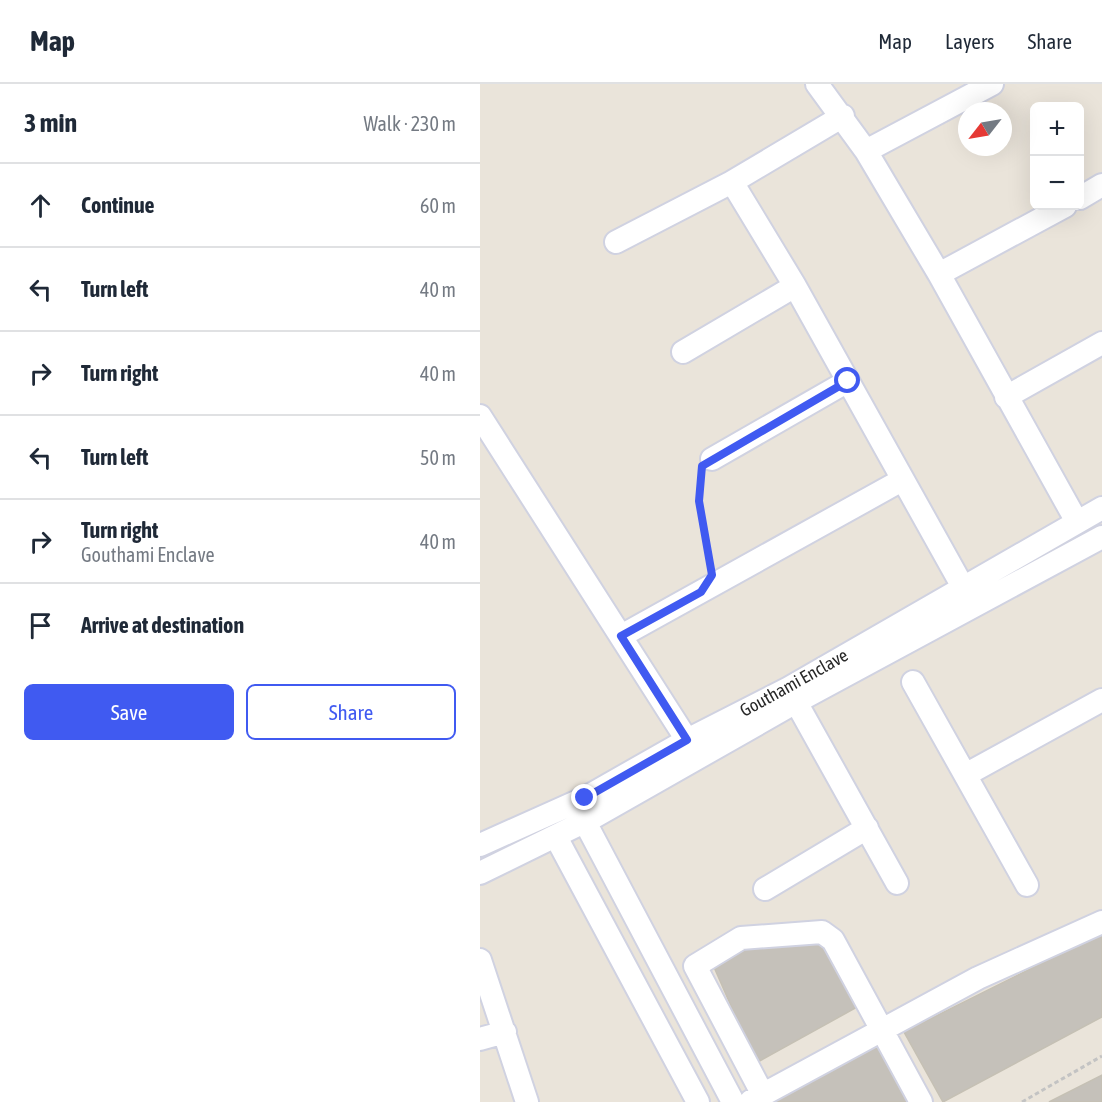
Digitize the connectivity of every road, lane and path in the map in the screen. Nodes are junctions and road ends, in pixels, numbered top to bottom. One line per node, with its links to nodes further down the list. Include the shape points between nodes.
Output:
1 (817, 84): 3 (street)
2 (992, 84): 4 (street)
3 (843, 116): 4 (street); 5 (street)
4 (866, 151): 10 (street)
5 (732, 182): 9 (street); 11 (street)
6 (1102, 185): 7 (street)
7 (1084, 196)
8 (1057, 210): 10 (street)
9 (616, 242)
10 (939, 273): 15 (street)
11 (795, 286): 13 (street); 14 (street)
12 (1102, 344): 15 (street)
13 (683, 352)
14 (848, 381): 17 (street); 18 (street)
15 (1006, 397): 20 (street)
16 (480, 416): 24 (street)
17 (712, 459): 23 (path, via 700,472 699,501 713,568)
18 (902, 480): 22 (street); 23 (street)
19 (1102, 508): 20 (street, Gouthami Enclave)
20 (1077, 522): 22 (street, Gouthami Enclave)
21 (1102, 537): 27 (street, Gouthami Enclave)
22 (964, 589): 28 (street, Gouthami Enclave, via 789,688)
23 (701, 592): 24 (street)
24 (621, 636): 28 (street)
25 (913, 682): 29 (street)
26 (1102, 700): 29 (street)
27 (796, 702): 30 (street, Gouthami Enclave); 31 (street)
28 (687, 740): 33 (street, Gouthami Enclave, via 585,798)
29 (967, 774): 36 (street)
30 (585, 822): 32 (street, Gouthami Enclave); 47 (street)
31 (867, 828): 35 (street); 37 (street)
32 (556, 837): 34 (street, Gouthami Enclave); 46 (street)
33 (480, 845)
34 (480, 873)
35 (897, 883)
36 (1027, 885)
37 (765, 890)
38 (1102, 922): 40 (street, via 978,978)
39 (480, 960): 41 (street)
40 (883, 1029): 44 (street); 44 (street, via 832,940 822,932 741,938 695,966); 48 (street)
41 (505, 1032): 42 (street); 45 (street)
42 (480, 1039)
43 (1102, 1056): 49 (path)
44 (756, 1098)
45 (527, 1102)
46 (698, 1102)
47 (733, 1102)
48 (921, 1102)
49 (1022, 1102)

